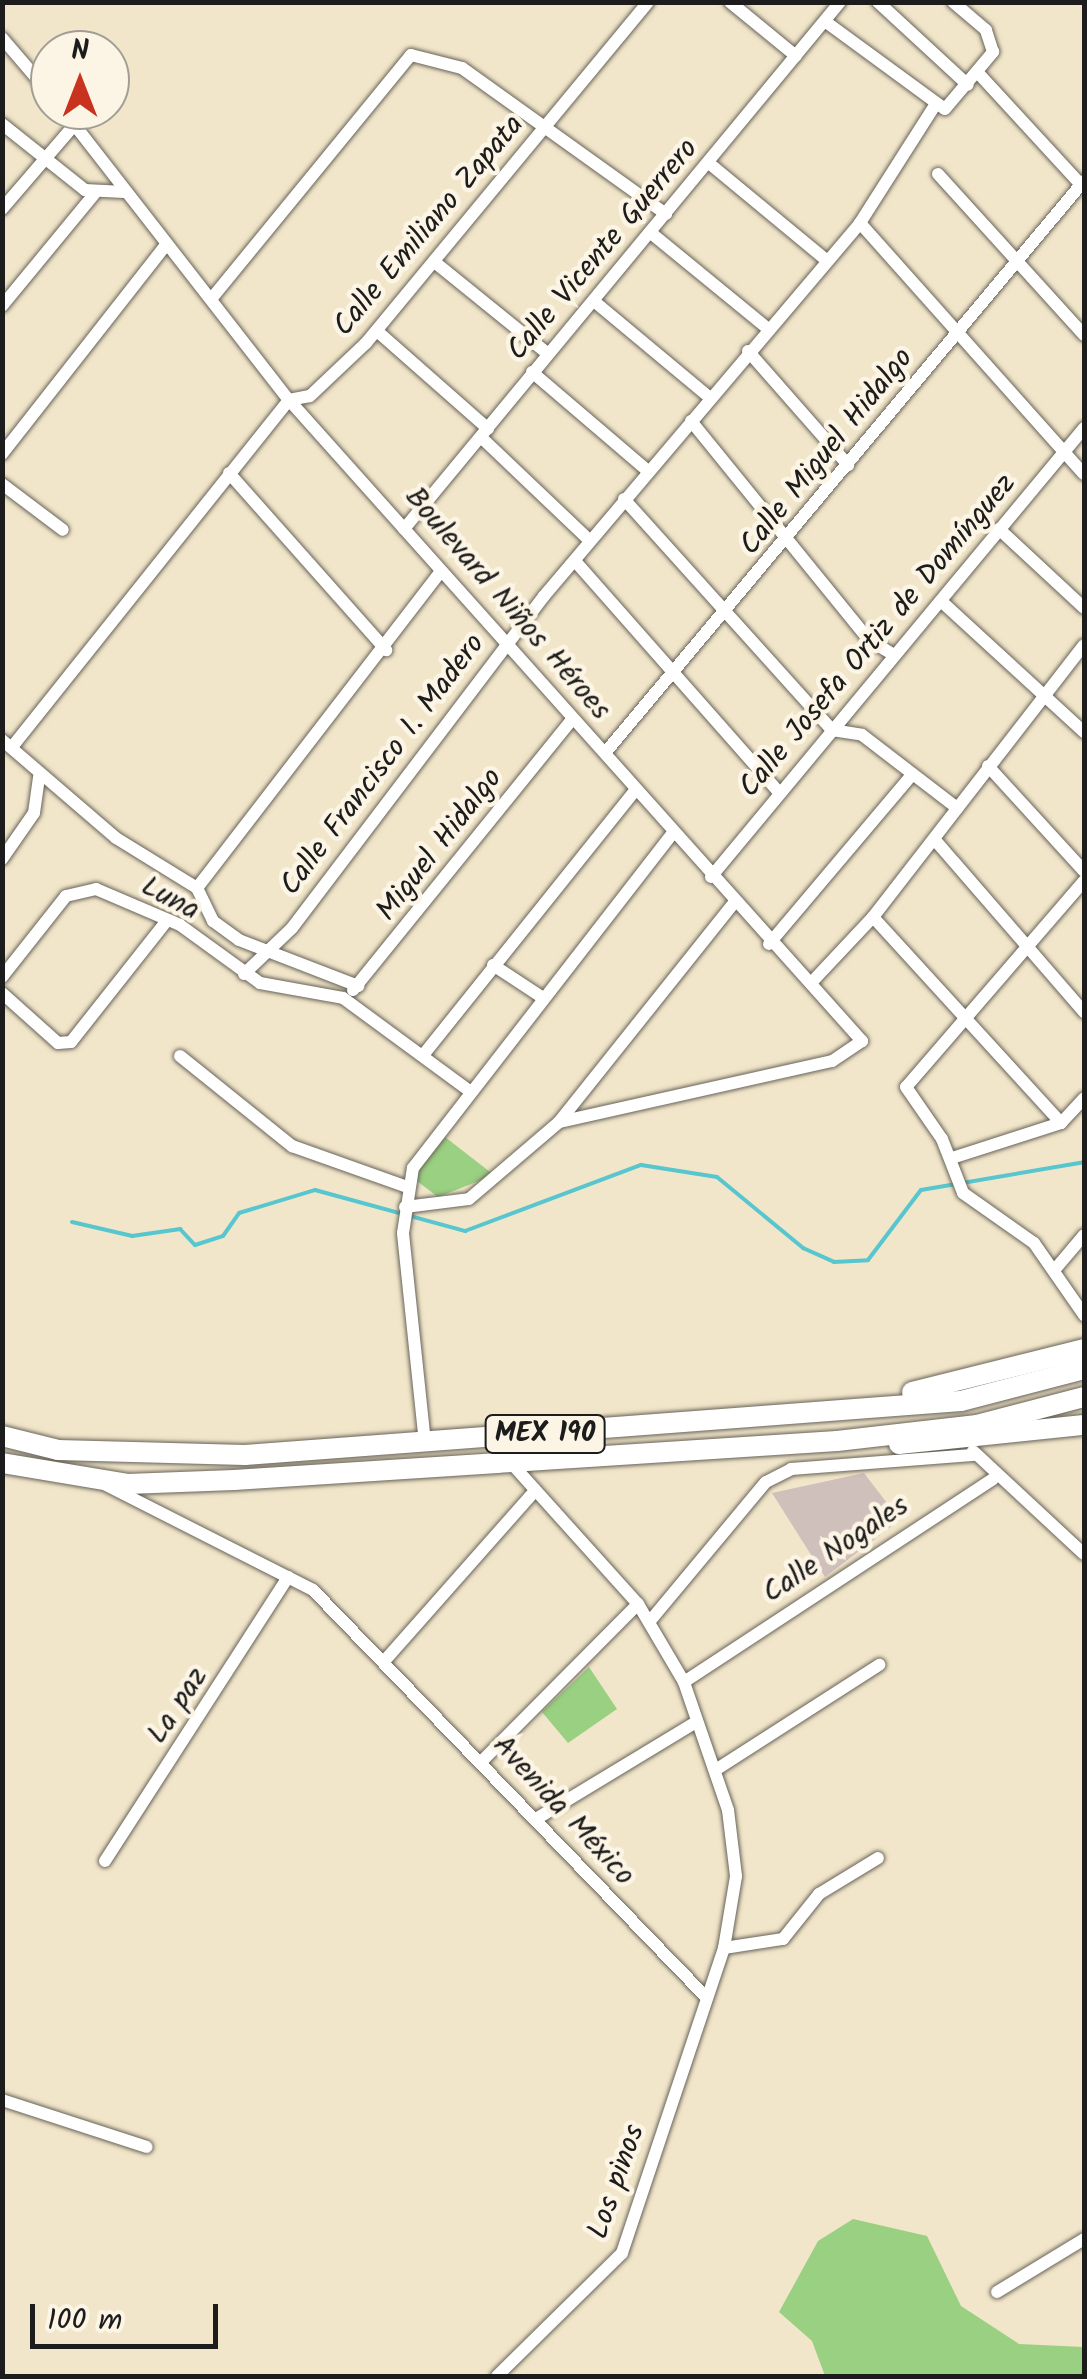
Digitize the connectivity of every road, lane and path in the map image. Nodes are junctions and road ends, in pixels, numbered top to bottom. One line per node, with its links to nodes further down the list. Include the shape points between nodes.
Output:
1 (648, 2): 16 (street, Calle Emiliano Zapata)
2 (730, 2): 8 (street)
3 (840, 2): 6 (street, Calle Vicente Guerrero)
4 (878, 2): 11 (street)
5 (953, 2): 10 (street, via 994,42)
6 (826, 22): 8 (street, Calle Vicente Guerrero); 12 (street)
7 (2, 38): 9 (street)
8 (796, 56): 18 (street, Calle Vicente Guerrero)
9 (30, 71)
10 (980, 75): 11 (street); 20 (street)
11 (968, 85): 12 (street)
12 (940, 108): 25 (street)
13 (2, 124): 17 (street)
14 (70, 130): 17 (street)
15 (81, 130): 22 (street, Boulevard Niños Héroes, via 116,168)
16 (544, 130): 24 (street); 30 (street, Calle Emiliano Zapata); 31 (street, via 462,68 411,55)
17 (44, 158): 21 (street); 23 (street)
18 (710, 164): 24 (street, Calle Vicente Guerrero); 28 (street)
19 (938, 174): 29 (street)
20 (1083, 183): 29 (street, Calle Miguel Hidalgo)
21 (96, 192): 22 (street); 33 (street)
22 (124, 192): 27 (street, Boulevard Niños Héroes)
23 (2, 208)
24 (666, 214): 26 (street, Calle Vicente Guerrero)
25 (860, 223): 28 (street, Calle Francisco I. Madero); 36 (street)
26 (651, 233): 32 (street, Calle Vicente Guerrero); 34 (street)
27 (165, 246): 31 (street, Boulevard Niños Héroes); 46 (street)
28 (825, 259): 34 (street, Calle Francisco I. Madero)
29 (1022, 259): 36 (street, Calle Miguel Hidalgo); 37 (street)
30 (437, 264): 35 (street, Calle Emiliano Zapata); 39 (street)
31 (212, 298): 42 (street, Boulevard Niños Héroes)
32 (594, 302): 39 (street, Calle Vicente Guerrero); 41 (street)
33 (2, 306)
34 (766, 327): 38 (street, Calle Francisco I. Madero)
35 (376, 331): 42 (street, Calle Emiliano Zapata, via 310,396); 45 (street)
36 (959, 331): 47 (street); 48 (street, Calle Miguel Hidalgo)
37 (1084, 335)
38 (748, 351): 41 (street, Calle Francisco I. Madero); 48 (street)
39 (547, 353): 40 (street, Calle Vicente Guerrero)
40 (532, 372): 45 (street, Calle Vicente Guerrero); 49 (street)
41 (710, 397): 43 (street, Calle Francisco I. Madero)
42 (289, 400): 50 (street, Calle Emiliano Zapata); 55 (street, Boulevard Niños Héroes)
43 (691, 421): 49 (street, Calle Francisco I. Madero); 57 (street)
44 (1084, 428): 47 (street, Calle Josefa Ortiz de Domínguez)
45 (486, 434): 55 (street, Calle Vicente Guerrero); 58 (street)
46 (2, 454)
47 (1064, 456): 51 (street); 54 (street, Calle Josefa Ortiz de Domínguez)
48 (848, 465): 57 (street, Calle Miguel Hidalgo)
49 (648, 471): 53 (street, Calle Francisco I. Madero)
50 (229, 473): 66 (street); 73 (street, Calle Emiliano Zapata)
51 (1084, 474)
52 (2, 484): 56 (street)
53 (624, 499): 58 (street, Calle Francisco I. Madero); 63 (street)
54 (999, 528): 61 (street, Calle Josefa Ortiz de Domínguez); 62 (street)
55 (404, 529): 60 (street, Boulevard Niños Héroes)
56 (62, 530)
57 (786, 537): 63 (street, Calle Miguel Hidalgo); 67 (street)
58 (590, 542): 59 (street, Calle Francisco I. Madero)
59 (575, 561): 65 (street, Calle Francisco I. Madero); 68 (street)
60 (440, 572): 65 (street, Boulevard Niños Héroes); 66 (street)
61 (941, 601): 67 (street, Calle Josefa Ortiz de Domínguez); 69 (street)
62 (1084, 608)
63 (726, 616): 68 (street, Calle Miguel Hidalgo); 71 (street)
64 (1084, 645): 69 (street)
65 (504, 646): 70 (street, Boulevard Niños Héroes); 93 (street, Calle Francisco I. Madero)
66 (386, 650): 87 (street)
67 (892, 654): 71 (street, Calle Josefa Ortiz de Domínguez)
68 (673, 673): 74 (street, Calle Miguel Hidalgo); 79 (street)
69 (1044, 697): 72 (street); 75 (street)
70 (572, 720): 74 (street, Boulevard Niños Héroes); 98 (street, Miguel Hidalgo)
71 (832, 730): 76 (street, via 862,735); 79 (street, Calle Josefa Ortiz de Domínguez)
72 (1084, 732)
73 (7, 743): 77 (street)
74 (605, 753): 78 (street, Boulevard Niños Héroes)
75 (988, 766): 80 (street); 84 (street)
76 (912, 775): 80 (street); 92 (street)
77 (39, 776): 83 (street, via 34,813); 87 (street)
78 (634, 792): 81 (street, Boulevard Niños Héroes); 94 (street)
79 (778, 792): 85 (street, Calle Josefa Ortiz de Domínguez)
80 (956, 808): 82 (street)
81 (672, 834): 85 (street, Boulevard Niños Héroes); 100 (street)
82 (935, 840): 89 (street); 91 (street)
83 (2, 859)
84 (1084, 872)
85 (711, 878): 88 (street, Boulevard Niños Héroes)
86 (1084, 881): 91 (street)
87 (198, 888): 93 (street, via 213,921)
88 (732, 904): 92 (street, Boulevard Niños Héroes); 108 (street)
89 (874, 917): 97 (street); 103 (street)
90 (165, 923): 95 (street, Luna); 96 (street, Luna, via 80,889); 99 (street, via 87,1029 58,1043)
91 (1032, 942): 102 (street); 103 (street)
92 (769, 944): 97 (street, Boulevard Niños Héroes)
93 (268, 953): 95 (street, Calle Francisco I. Madero); 98 (street)
94 (494, 965): 100 (street); 104 (street)
95 (244, 974): 101 (street, Luna)
96 (2, 977)
97 (811, 982): 108 (street, Boulevard Niños Héroes, via 862,1041 832,1061)
98 (358, 986): 101 (street, Miguel Hidalgo)
99 (2, 994)
100 (540, 996): 106 (street)
101 (344, 998): 104 (street)
102 (1084, 1012)
103 (969, 1013): 109 (street); 110 (street, via 906,1087)
104 (424, 1054): 106 (street)
105 (180, 1056): 111 (street, via 292,1146)
106 (467, 1089): 111 (street)
107 (1084, 1098): 109 (street)
108 (559, 1122): 112 (street, via 523,1162 469,1199)
109 (1061, 1123): 110 (street)
110 (952, 1158): 114 (street, via 963,1193)
111 (407, 1187): 112 (street)
112 (404, 1211): 123 (street)
113 (1084, 1235): 114 (street)
114 (1057, 1267): 115 (street)
115 (1084, 1314)
116 (1084, 1349): 119 (main road, via 1017,1373)
117 (1084, 1369): 119 (main road, MEX 190, via 961,1400)
118 (1084, 1397): 122 (main road, MEX 190, via 976,1426)
119 (838, 1405): 123 (main road, MEX 190)
120 (1084, 1425): 124 (main road)
121 (2, 1436): 123 (main road, MEX 190, via 141,1456)
122 (837, 1441): 124 (main road); 126 (main road, MEX 190)
123 (425, 1444)
124 (972, 1449): 127 (street); 133 (street, via 791,1470 766,1482)
125 (2, 1463): 128 (main road, MEX 190)
126 (511, 1463): 128 (main road, MEX 190); 129 (street, Los pinos)
127 (993, 1479): 130 (street); 136 (street, Calle Nogales)
128 (98, 1480): 131 (street, Avenida México)
129 (535, 1491): 132 (street, Los pinos); 134 (street)
130 (1084, 1554)
131 (288, 1577): 134 (street, Avenida México); 142 (street, La paz)
132 (638, 1604): 133 (street, Los pinos); 138 (street)
133 (650, 1621): 136 (street, Los pinos)
134 (387, 1658): 138 (street, Avenida México)
135 (879, 1665): 139 (street)
136 (684, 1682): 137 (street, Los pinos)
137 (696, 1722): 139 (street, Los pinos); 140 (street)
138 (482, 1761): 140 (street, Avenida México)
139 (717, 1769): 143 (street, Los pinos, via 736,1876)
140 (536, 1819): 144 (street, Avenida México)
141 (878, 1858): 143 (street, via 818,1894 782,1939)
142 (105, 1860)
143 (724, 1948): 144 (street, Los pinos)
144 (705, 1996): 149 (street, Los pinos, via 622,2254)
145 (2, 2100): 146 (street)
146 (146, 2147)
147 (1084, 2239): 148 (street)
148 (997, 2292)
149 (497, 2376)

